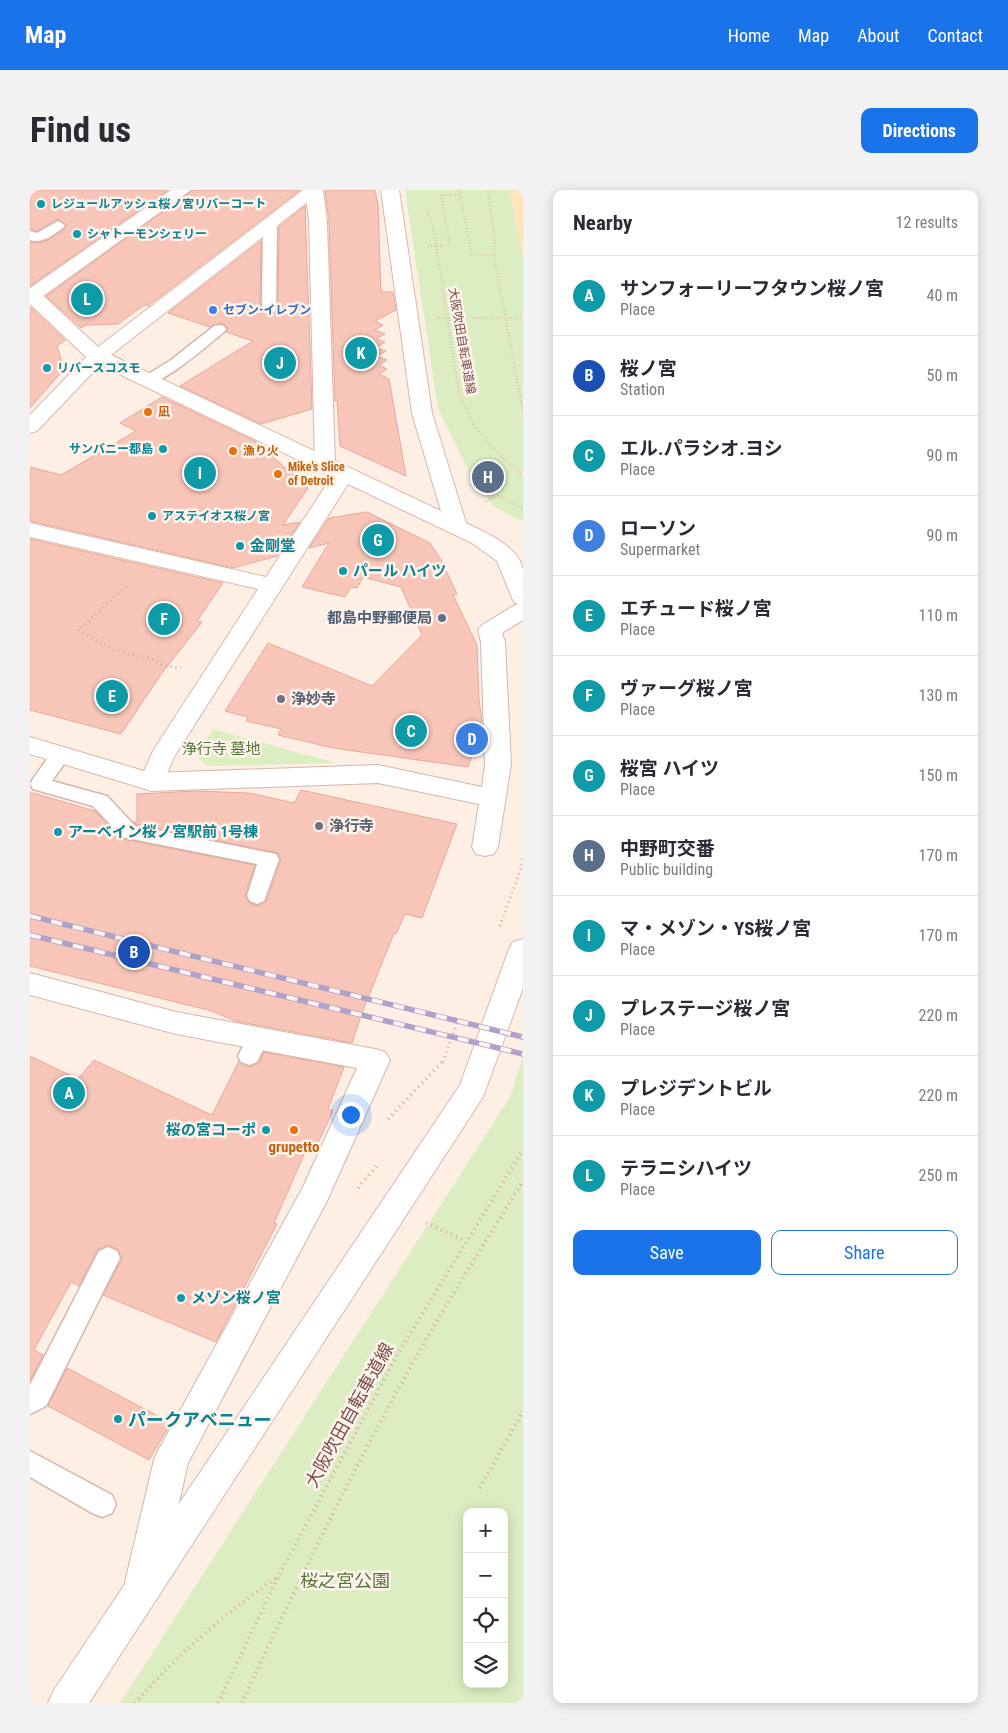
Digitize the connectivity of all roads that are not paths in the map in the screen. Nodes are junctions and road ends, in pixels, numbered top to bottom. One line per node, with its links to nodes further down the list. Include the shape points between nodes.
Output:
1 (182, 190): 7 (street)
2 (314, 190): 4 (street); 13 (street)
3 (390, 190): 14 (street, via 422,413)
4 (270, 224): 8 (lane); 10 (street)
5 (58, 225): 6 (lane, via 38,238)
6 (30, 235)
7 (31, 294): 10 (street)
8 (269, 309)
9 (219, 329): 11 (lane)
10 (98, 356): 11 (street); 12 (street)
11 (148, 381): 13 (street)
12 (30, 427)
13 (335, 469): 14 (street); 17 (street)
14 (456, 526): 16 (street)
15 (30, 530): 17 (street)
16 (515, 557): 18 (street)
17 (272, 585): 22 (street, via 162,757)
18 (523, 598)
19 (523, 610): 23 (street, via 490,630 498,764)
20 (30, 745): 21 (street)
21 (61, 754): 22 (street); 25 (lane, via 40,784 100,801 129,832 269,859)
22 (152, 782): 23 (street, via 378,774)
23 (491, 798): 24 (street)
24 (485, 847)
25 (257, 896)
26 (511, 939): 32 (street, via 473,1089)
27 (30, 984): 32 (street, via 254,1047 375,1060 316,1192 171,1460)
28 (108, 1258): 29 (lane, via 37,1398)
29 (30, 1402)
30 (30, 1463): 31 (lane)
31 (102, 1504)
32 (141, 1590): 33 (street)
33 (67, 1703)

